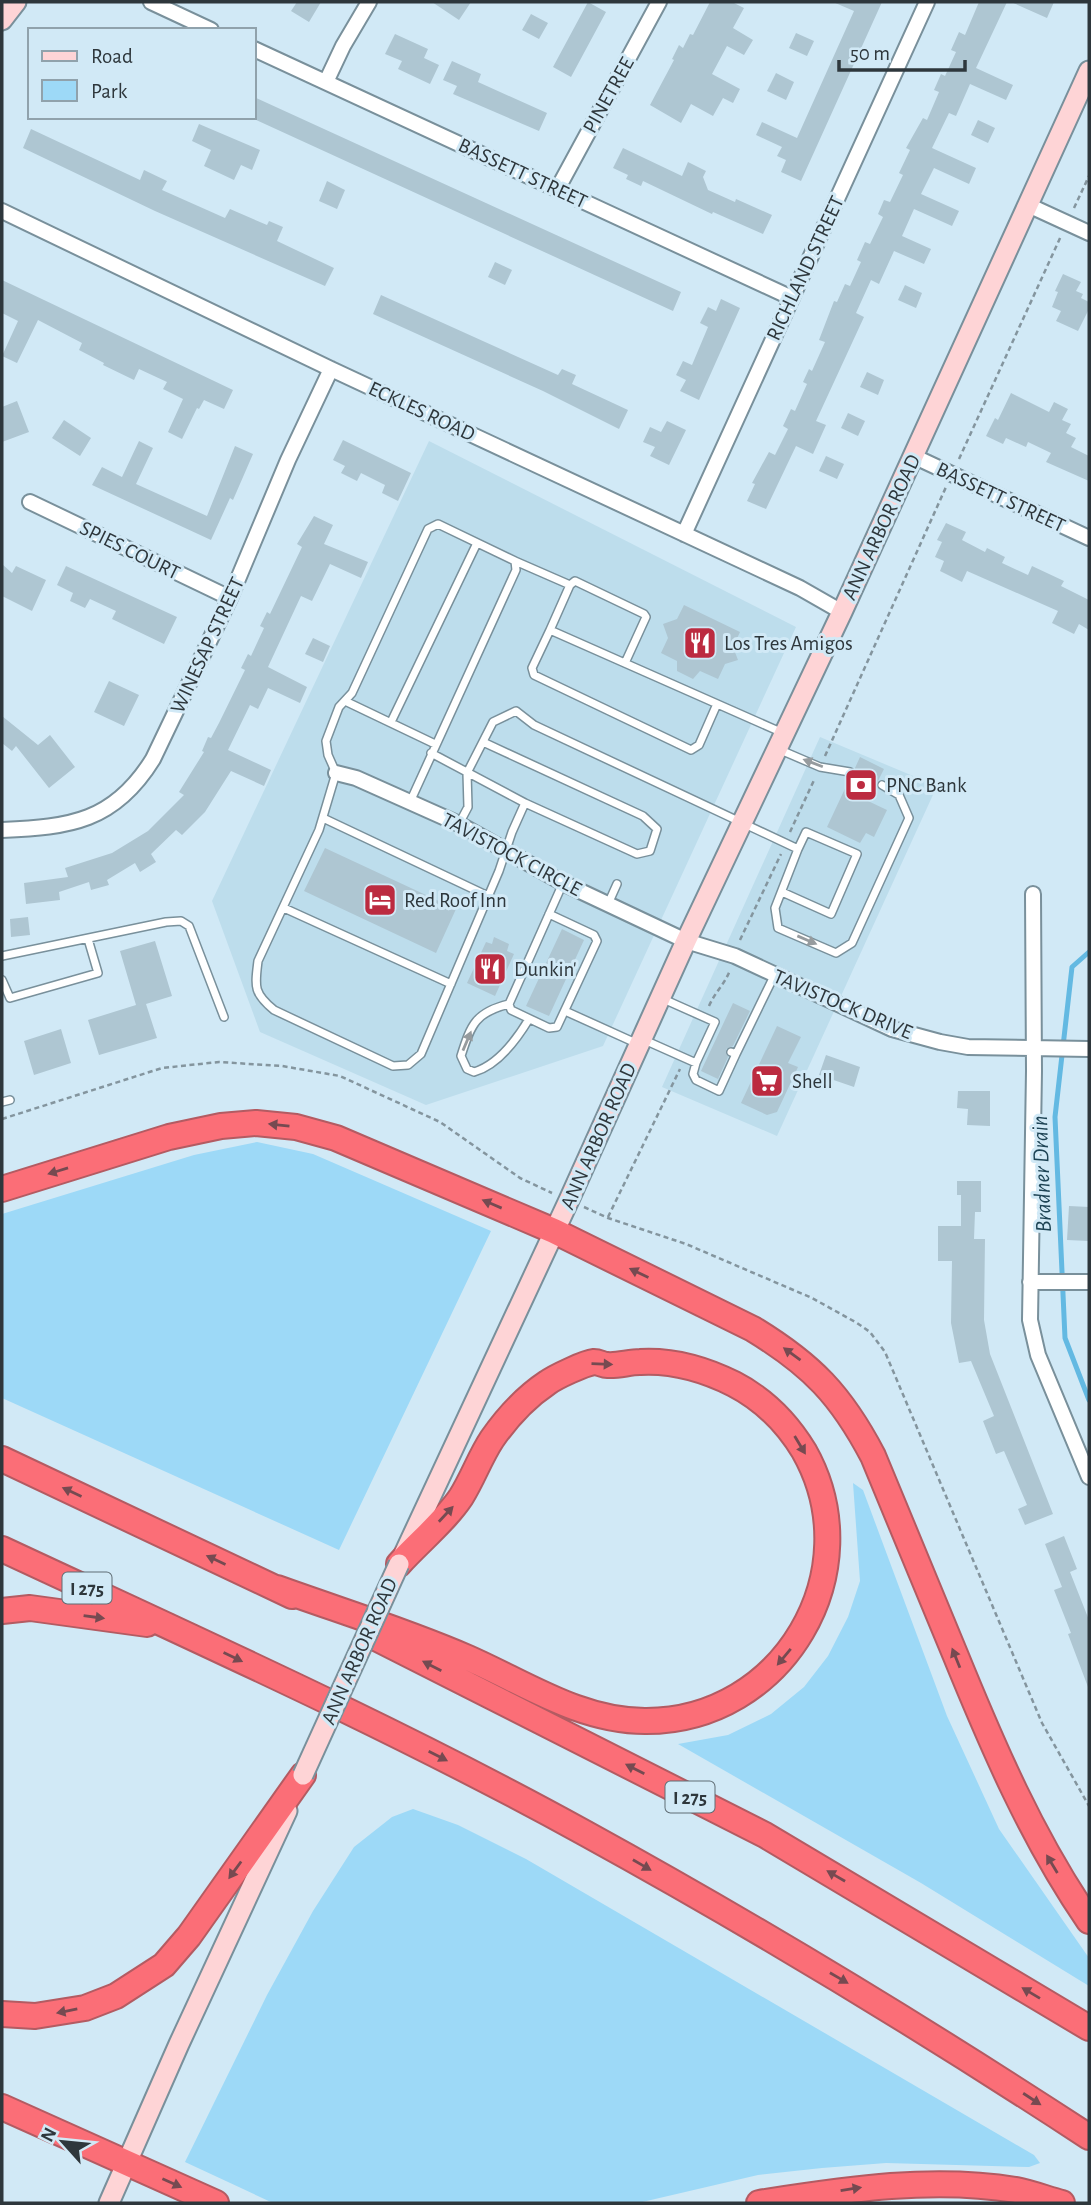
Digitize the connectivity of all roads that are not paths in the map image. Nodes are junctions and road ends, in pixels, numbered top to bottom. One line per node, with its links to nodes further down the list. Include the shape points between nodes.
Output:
1 (16, 2): 6 (main road)
2 (150, 2): 7 (street)
3 (369, 2): 10 (street)
4 (659, 2): 11 (street, PINETREE)
5 (927, 2): 15 (street, RICHLAND STREET)
6 (2, 20)
7 (208, 28)
8 (256, 50): 10 (street, BASSETT STREET)
9 (1089, 71): 12 (main road, ANN ARBOR ROAD)
10 (326, 82): 11 (street, BASSETT STREET)
11 (558, 188): 15 (street, BASSETT STREET)
12 (1028, 205): 14 (street); 17 (main road, ANN ARBOR ROAD)
13 (2, 211): 16 (street, ECKLES ROAD)
14 (1089, 233)
15 (792, 298): 19 (street, RICHLAND STREET)
16 (331, 369): 19 (street, ECKLES ROAD); 24 (street, WINESAP STREET)
17 (913, 456): 20 (street, BASSETT STREET); 25 (main road, ANN ARBOR ROAD)
18 (30, 502): 24 (street, SPIES COURT)
19 (684, 534): 25 (street, ECKLES ROAD)
20 (1089, 538)
21 (477, 542): 22 (lane); 28 (lane, via 438,524 428,529); 30 (lane)
22 (515, 561): 23 (lane); 33 (lane, via 516,570)
23 (570, 585): 26 (lane); 27 (lane, via 575,581 645,614)
24 (230, 598): 44 (street, WINESAP STREET, via 153,759 129,791 105,810 72,823)
25 (842, 611): 31 (main road, ANN ARBOR ROAD)
26 (550, 630): 27 (lane); 29 (lane, via 532,668 534,675 691,750 698,745)
27 (625, 663): 29 (lane)
28 (345, 701): 30 (lane); 36 (lane, via 326,741)
29 (717, 704): 31 (lane)
30 (391, 723): 33 (lane)
31 (780, 741): 35 (lane, one-way to 31, via 820,766); 42 (main road, ANN ARBOR ROAD)
32 (483, 742): 37 (lane); 40 (lane, via 643,816 657,829 650,851 637,854); 42 (lane, via 494,722 516,711 534,725)
33 (435, 744): 34 (lane)
34 (431, 752): 37 (lane); 39 (lane)
35 (850, 772)
36 (335, 773): 39 (street, TAVISTOCK CIRCLE); 41 (lane)
37 (467, 773): 40 (lane); 43 (lane, via 468,807)
38 (882, 785): 49 (lane, one-way to 38, via 775,908 778,928 836,953 852,943 909,818 899,795)
39 (410, 802): 43 (street, TAVISTOCK CIRCLE)
40 (525, 803): 46 (lane)
41 (323, 818): 51 (lane); 53 (lane)
42 (742, 822): 45 (lane); 56 (main road, ANN ARBOR ROAD)
43 (459, 824): 46 (street, TAVISTOCK CIRCLE)
44 (2, 830)
45 (798, 849): 49 (lane); 49 (lane, via 806,832 857,854 831,914)
46 (505, 851): 47 (street, TAVISTOCK CIRCLE); 51 (lane)
47 (563, 883): 52 (street, TAVISTOCK CIRCLE); 54 (lane)
48 (617, 884): 52 (lane)
49 (782, 892)
50 (1033, 894): 67 (street)
51 (488, 896): 60 (lane)
52 (608, 905): 56 (street, TAVISTOCK CIRCLE)
53 (284, 908): 60 (lane); 60 (lane, via 258,961 255,984 261,999 274,1010 393,1066 408,1065 421,1054)
54 (549, 914): 62 (lane); 63 (lane, via 594,935 597,941)
55 (88, 939): 57 (lane); 59 (lane, via 98,973 10,998); 64 (lane, via 166,922 189,926)
56 (686, 941): 58 (street, TAVISTOCK DRIVE); 61 (main road, ANN ARBOR ROAD)
57 (2, 956)
58 (774, 976): 67 (street, TAVISTOCK DRIVE, via 892,1029 940,1042 997,1049); 69 (lane, via 733,1053 719,1091 696,1080)
59 (2, 980)
60 (451, 984)
61 (660, 997): 66 (main road, ANN ARBOR ROAD); 69 (lane, via 715,1022 710,1043)
62 (509, 1004): 65 (lane, via 511,1010); 65 (lane, one-way to 62, via 517,1040 484,1069 467,1069 461,1056 480,1015)
63 (565, 1011): 65 (lane, via 557,1027); 66 (lane)
64 (225, 1017)
65 (529, 1019)
66 (641, 1042): 69 (lane); 71 (main road, ANN ARBOR ROAD)
67 (1033, 1047): 68 (street, TAVISTOCK DRIVE); 72 (street)
68 (1089, 1049)
69 (696, 1063)
70 (2, 1189): 71 (highway, one-way to 70, via 336,1138 276,1124 221,1126 169,1137)
71 (554, 1231): 77 (main road, ANN ARBOR ROAD); 82 (highway, one-way to 71, via 1020,1804 873,1456 844,1406 810,1368 754,1329)
72 (1030, 1282): 73 (street); 75 (street, via 1030,1320 1038,1355)
73 (1089, 1282)
74 (2, 1459): 78 (highway, I 275, one-way to 74)
75 (1089, 1477)
76 (2, 1549): 80 (highway, I 275)
77 (399, 1564): 78 (highway, one-way to 78, via 459,1500 491,1441 514,1412 548,1382 593,1362 678,1364 714,1374 757,1399 796,1438 813,1467 827,1525 821,1590 795,1643 779,1663 736,1698 666,1720 585,1713 466,1657); 81 (main road, ANN ARBOR ROAD, bridge)
78 (277, 1588): 84 (highway, I 275, one-way to 78, via 765,1835)
79 (2, 1611): 80 (highway, one-way to 80, via 30,1608)
80 (171, 1628): 86 (highway, I 275, one-way to 86, via 414,1744 582,1831 843,1980)
81 (303, 1775): 83 (highway, one-way to 83, via 164,1965 116,1996 85,2008); 87 (main road, ANN ARBOR ROAD)
82 (1089, 1921)
83 (2, 2014)
84 (1089, 2028)
85 (2, 2107): 87 (highway)
86 (1089, 2137)
87 (127, 2164): 88 (main road, ANN ARBOR ROAD); 89 (highway, one-way to 89)
88 (109, 2203)
89 (216, 2203)
90 (760, 2203): 91 (highway, one-way to 91, via 868,2186 933,2184 1016,2190)
91 (1062, 2203)

